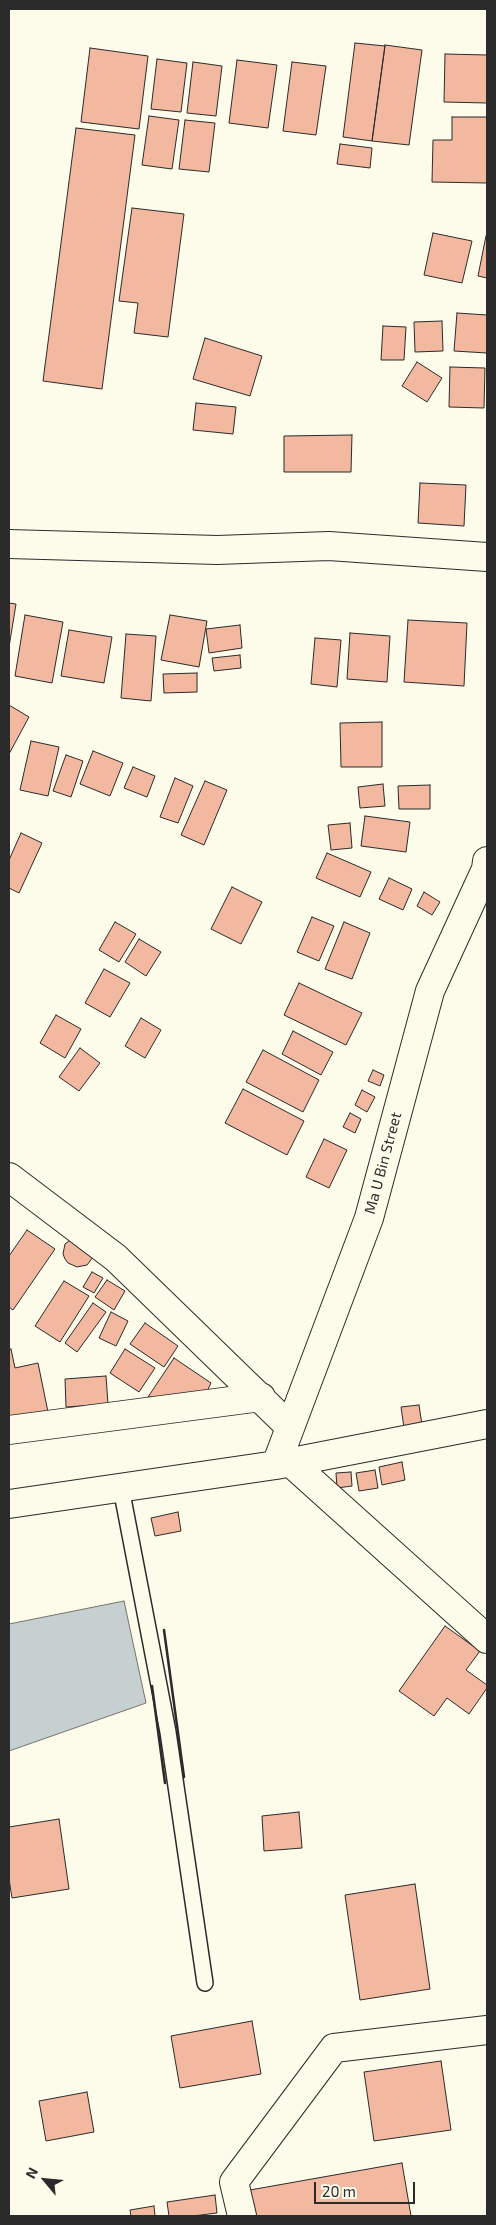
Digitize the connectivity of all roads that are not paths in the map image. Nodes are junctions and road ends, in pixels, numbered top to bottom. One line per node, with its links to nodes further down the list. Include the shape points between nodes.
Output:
1 (9, 544): 2 (street, via 217,550 329,546)
2 (487, 556)
3 (487, 861): 7 (street, Ma U Bin Street, via 430,991 369,1218)
4 (9, 1177): 5 (street, via 116,1258)
5 (260, 1398): 7 (street); 8 (street)
6 (487, 1424): 9 (street)
7 (290, 1427): 9 (street, Ma U Bin Street)
8 (9, 1430)
9 (282, 1463): 10 (street); 12 (street)
10 (121, 1488): 11 (street); 13 (lane, via 168,1732)
11 (9, 1504)
12 (487, 1639)
13 (205, 1983)
14 (487, 2030): 15 (street, via 334,2048 234,2182)
15 (242, 2216)

